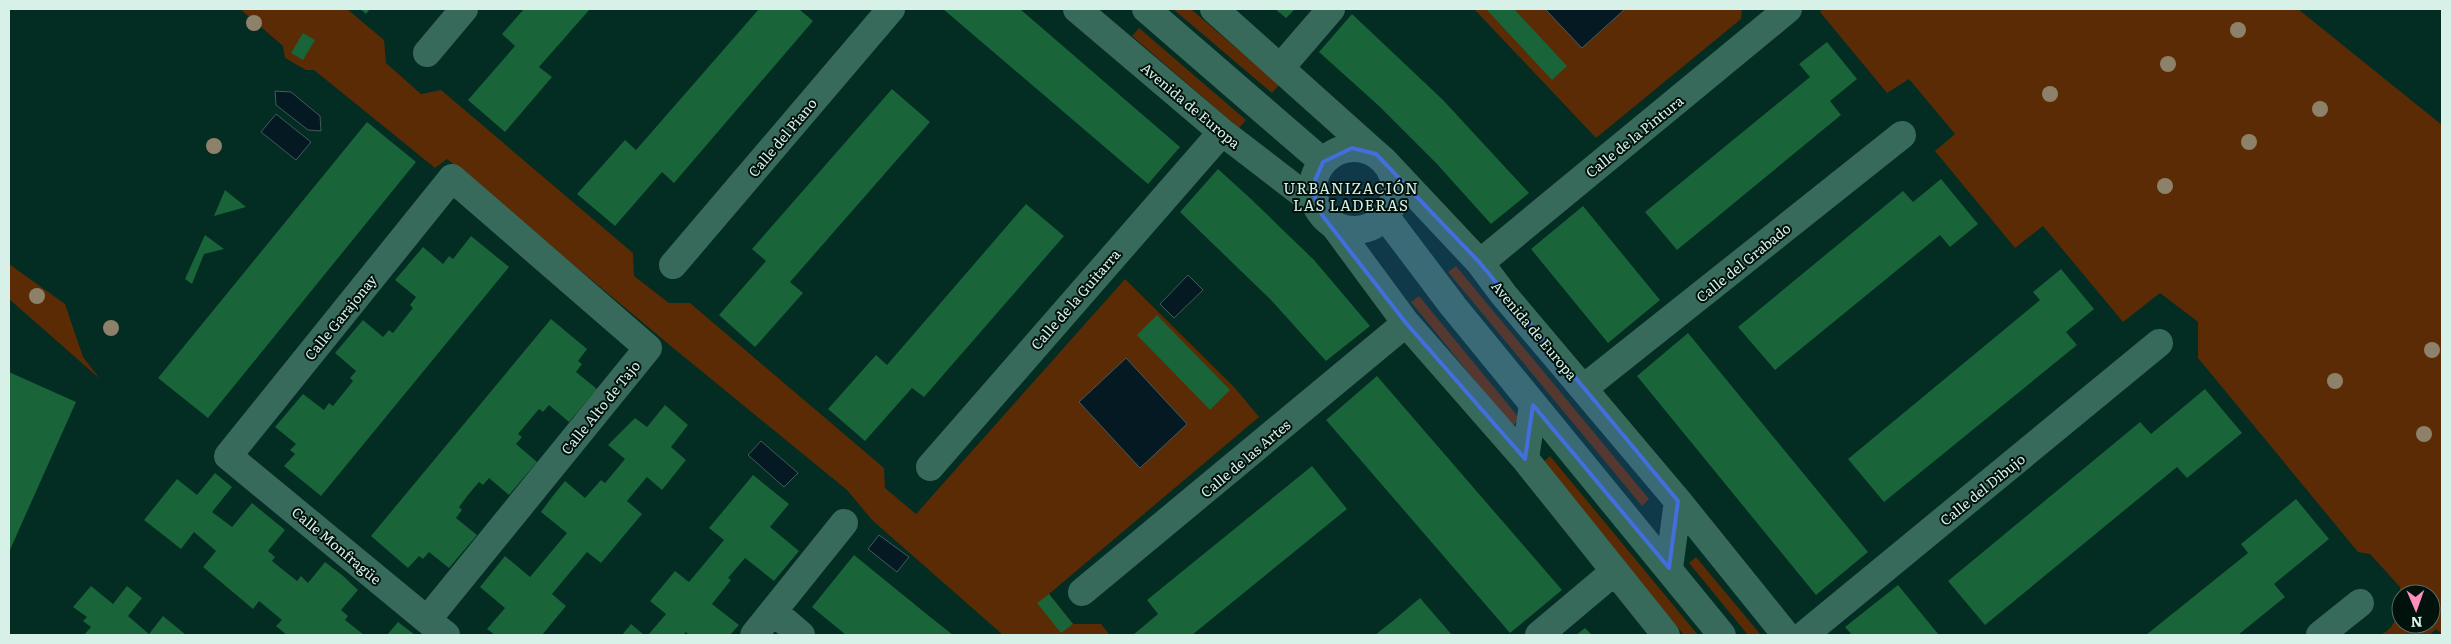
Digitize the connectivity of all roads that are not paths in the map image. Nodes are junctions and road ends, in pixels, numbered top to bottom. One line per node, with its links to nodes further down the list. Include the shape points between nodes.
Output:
1 (464, 9): 10 (street)
2 (891, 9): 20 (street, Calle del Piano)
3 (1077, 9): 9 (street, Avenida de Europa)
4 (1108, 9): 9 (street)
5 (1146, 9): 15 (street)
6 (1214, 9): 11 (street, Avenida de Europa)
7 (1331, 9): 11 (street)
8 (1788, 9): 19 (street, Calle de la Pintura)
9 (1114, 40): 12 (street, Avenida de Europa)
10 (427, 53)
11 (1281, 67): 14 (street, Avenida de Europa)
12 (1222, 132): 17 (street, Avenida de Europa); 27 (street, Calle de la Guitarra)
13 (1902, 135): 23 (street, Calle del Grabado, via 1594,380)
14 (1381, 159): 15 (street, via 1363,149 1352,148 1335,153); 18 (street, via 1393,174 1395,185 1395,197); 19 (street, Avenida de Europa)
15 (1323, 162): 17 (street, via 1314,183)
16 (452, 178): 25 (street, Calle Garajonay); 35 (street, Calle Alto de Tajo, via 648,348)
17 (1325, 214): 18 (street, via 1342,228 1364,229); 21 (street, Avenida de Europa)
18 (1385, 216): 24 (street)
19 (1480, 263): 23 (street, Avenida de Europa)
20 (673, 265)
21 (1406, 323): 26 (street, Avenida de Europa); 32 (street, Calle de las Artes)
22 (2159, 343): 43 (street, Calle del Dibujo)
23 (1582, 386): 28 (street, Avenida de Europa)
24 (1533, 405): 26 (street); 30 (street)
25 (228, 456): 35 (street, Calle Monfragüe)
26 (1525, 459): 31 (street, Avenida de Europa)
27 (930, 467)
28 (1678, 501): 30 (street); 42 (street, Avenida de Europa)
29 (844, 523): 34 (street)
30 (1669, 568): 41 (street)
31 (1615, 571): 39 (street); 40 (street, Avenida de Europa)
32 (1082, 592)
33 (2360, 603): 36 (street)
34 (773, 612): 37 (street); 38 (street)
35 (436, 628)
36 (2329, 632)
37 (754, 635)
38 (801, 635)
39 (1539, 635)
40 (1666, 635)
41 (1722, 635)
42 (1786, 635)
43 (1804, 635)

